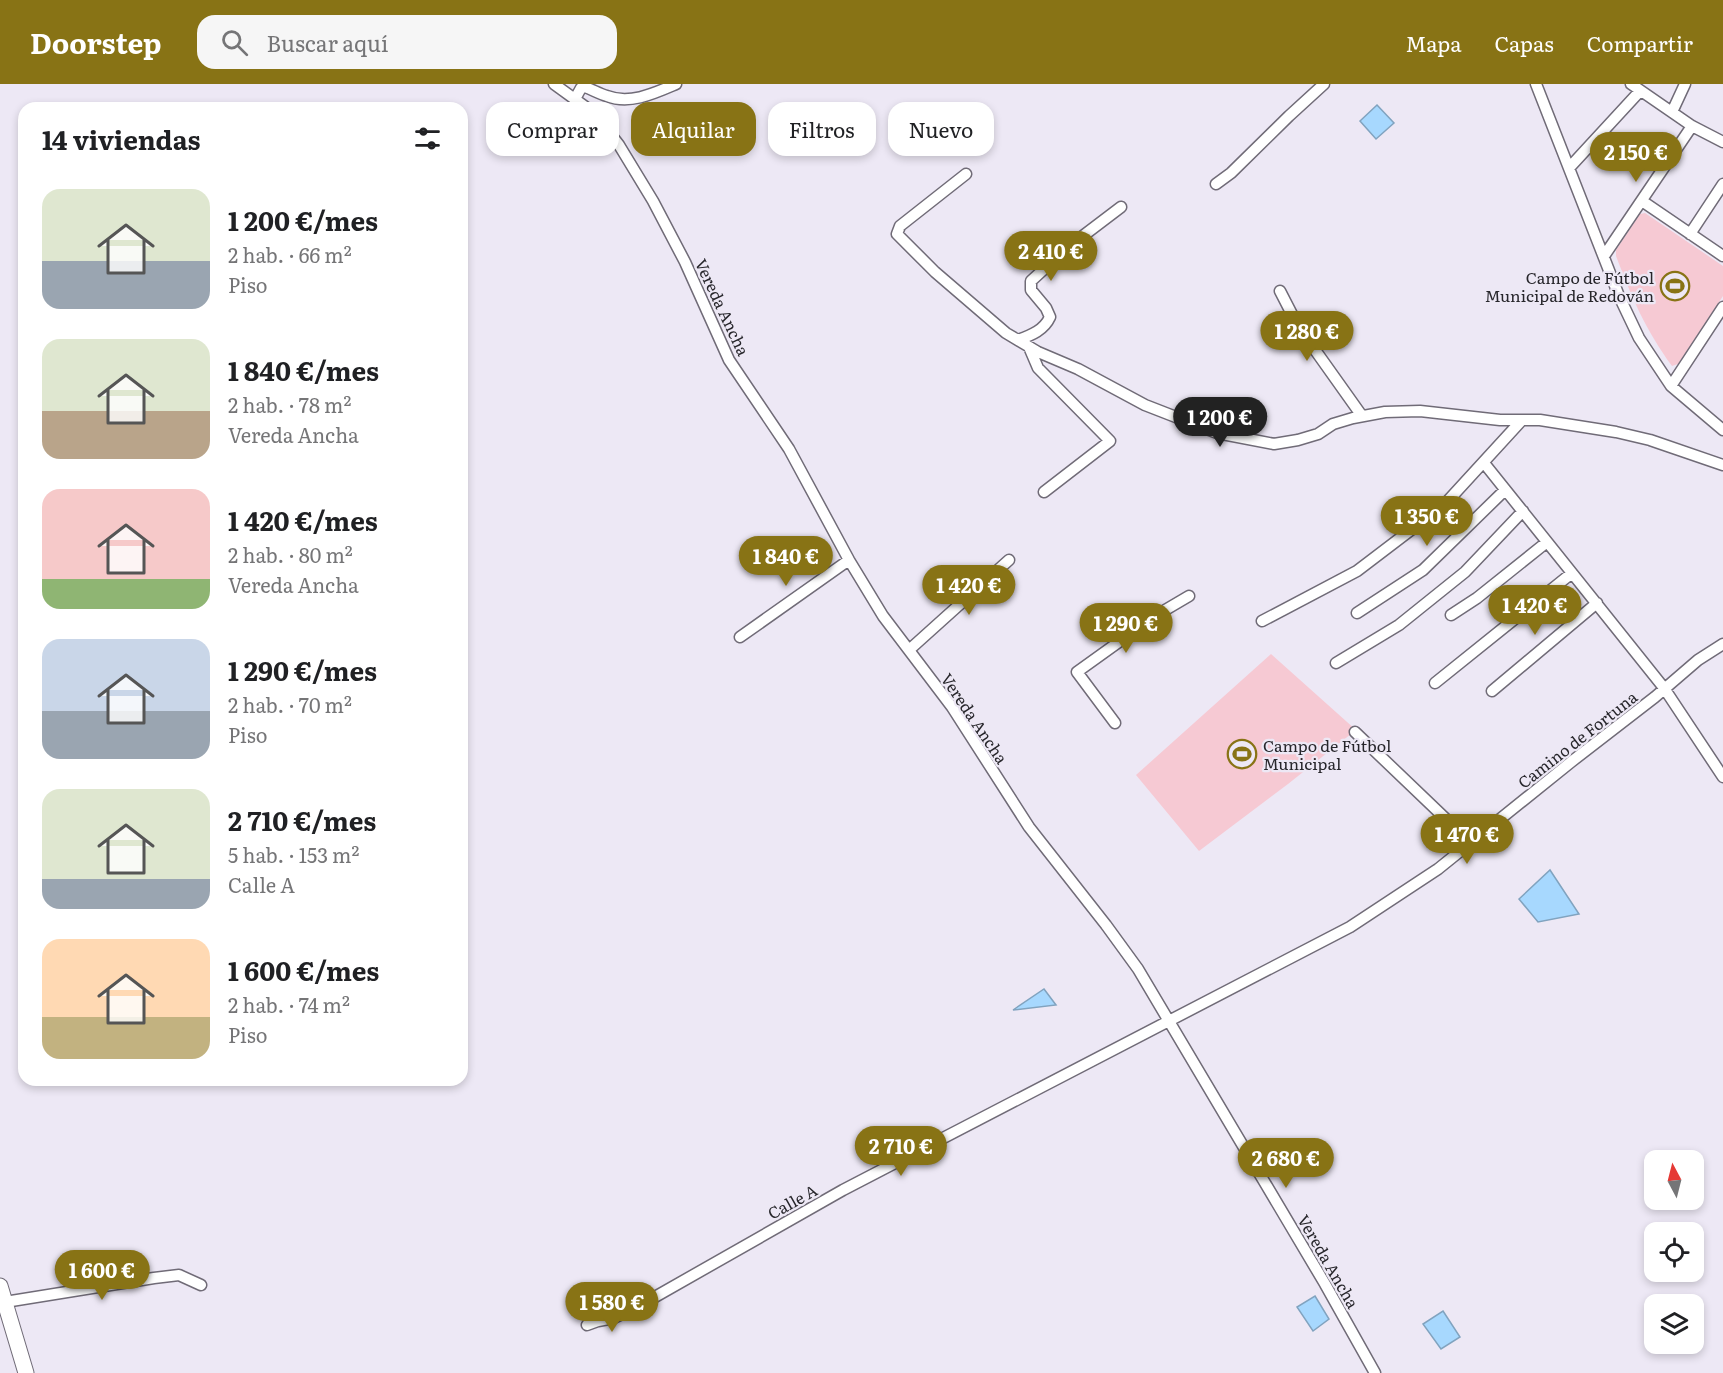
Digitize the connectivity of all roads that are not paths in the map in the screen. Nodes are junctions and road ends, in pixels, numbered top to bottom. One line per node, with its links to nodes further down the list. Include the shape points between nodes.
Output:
1 (554, 84): 7 (street, Vereda Ancha)
2 (676, 84): 7 (street, via 638,98 609,97 585,87)
3 (1324, 84): 13 (street)
4 (1536, 84): 11 (street)
5 (1685, 84): 8 (street)
6 (1636, 87): 8 (street); 11 (street)
7 (575, 99): 34 (street, Vereda Ancha, via 608,129 653,201 729,360 789,449)
8 (1672, 112): 9 (street)
9 (1692, 126): 10 (street); 15 (street)
10 (1723, 142)
11 (1569, 168): 18 (street)
12 (966, 174): 22 (street, via 900,226 897,234 935,272)
13 (1216, 184)
14 (1723, 184): 17 (street)
15 (1642, 201): 17 (street); 18 (street)
16 (1121, 207): 22 (street, via 1031,281 1031,290 1050,317 1035,334)
17 (1690, 234): 19 (street)
18 (1604, 256): 24 (street, via 1639,338)
19 (1723, 256)
20 (1280, 291): 25 (street, via 1298,326)
21 (1723, 307): 24 (street)
22 (1018, 340): 23 (street)
23 (1029, 346): 25 (street, via 1145,405 1217,433 1274,444 1298,441 1333,424); 31 (street, via 1038,368 1110,441)
24 (1671, 386): 27 (street)
25 (1362, 416): 26 (street, via 1420,411)
26 (1522, 420): 28 (street); 29 (street, via 1650,440)
27 (1721, 424)
28 (1484, 463): 30 (street); 41 (street, via 1445,504 1357,571)
29 (1723, 465)
30 (1505, 490): 32 (street); 39 (street, via 1423,570)
31 (1044, 492)
32 (1522, 512): 33 (street); 45 (street, via 1465,572 1399,625)
33 (1547, 542): 36 (street); 40 (street)
34 (849, 560): 42 (street); 44 (street, Vereda Ancha)
35 (1009, 560): 44 (street)
36 (1572, 573): 38 (street); 46 (street)
37 (1189, 596): 49 (street, via 1077,672)
38 (1597, 603): 47 (street); 48 (street)
39 (1357, 613)
40 (1451, 615)
41 (1262, 621)
42 (740, 637)
43 (1723, 644): 47 (street, Camino de Fortuna)
44 (909, 650): 53 (street, Vereda Ancha, via 952,706 1029,827 1138,969)
45 (1336, 663)
46 (1435, 683)
47 (1664, 688): 51 (street); 52 (street, Camino de Fortuna)
48 (1492, 692)
49 (1115, 723)
50 (1355, 732): 52 (street)
51 (1723, 777)
52 (1471, 843): 53 (street, Camino de Fortuna, via 1350,927)
53 (1169, 1020): 58 (street, Calle A, via 835,1195); 61 (street, Vereda Ancha)
54 (201, 1285): 56 (street, via 179,1275)
55 (0, 1286): 56 (highway)
56 (2, 1305): 60 (highway)
57 (584, 1307): 58 (street, via 599,1313)
58 (624, 1313): 59 (street, Calle A)
59 (587, 1325)
60 (26, 1373)
61 (1375, 1373)

